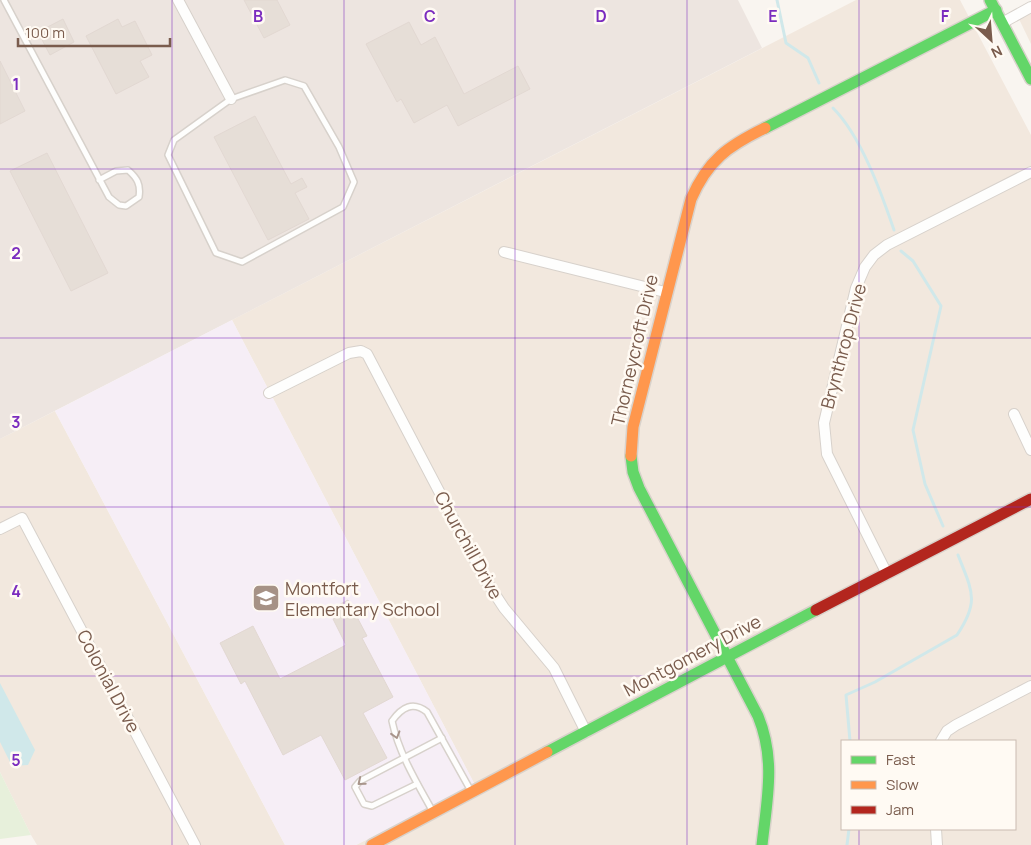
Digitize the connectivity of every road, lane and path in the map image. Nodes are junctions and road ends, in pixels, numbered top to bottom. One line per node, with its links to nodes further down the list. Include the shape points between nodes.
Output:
1 (4, 0): 9 (lane)
2 (178, 0): 7 (street)
3 (993, 5): 5 (street); 11 (street, Thorneycroft Drive, via 717,155 699,178 691,196)
4 (1031, 7): 5 (street)
5 (1002, 23): 6 (street)
6 (1031, 79)
7 (231, 99): 7 (lane, via 174,140 168,155 216,253 242,262 343,207 354,182 339,147 304,86 284,80)
8 (1031, 172): 17 (street, Brynthrop Drive, via 887,244 874,255 856,288 826,411 825,445 838,478)
9 (99, 180): 9 (lane, via 119,206 126,206 138,197 137,178 128,170 116,171)
10 (504, 252): 11 (street)
11 (665, 292): 18 (street, Thorneycroft Drive, via 633,427 633,472)
12 (269, 393): 20 (street, Churchill Drive, via 349,354 361,351 369,357 485,579 504,608 554,668)
13 (1014, 414): 14 (street)
14 (1031, 450)
15 (1031, 499): 17 (street, Montgomery Drive)
16 (0, 529): 28 (street, Colonial Drive, via 22,518)
17 (887, 574): 18 (street, Montgomery Drive)
18 (727, 656): 20 (street, Montgomery Drive); 30 (street, Thorneycroft Drive, via 758,716 770,750)
19 (1031, 686): 22 (street, via 956,725)
20 (586, 732): 25 (street, Montgomery Drive)
21 (442, 738): 23 (lane); 23 (lane, one-way to 23, via 428,712 420,707 411,705 398,712 392,721); 25 (lane)
22 (942, 740)
23 (404, 759): 24 (lane); 24 (lane, one-way to 24, via 360,781 355,788 364,804 372,806)
24 (417, 784): 26 (lane)
25 (471, 792): 26 (street, Montgomery Drive)
26 (433, 812): 29 (street, Montgomery Drive)
27 (936, 830): 31 (street)
28 (195, 845)
29 (372, 845)
30 (762, 845)
31 (937, 845)

